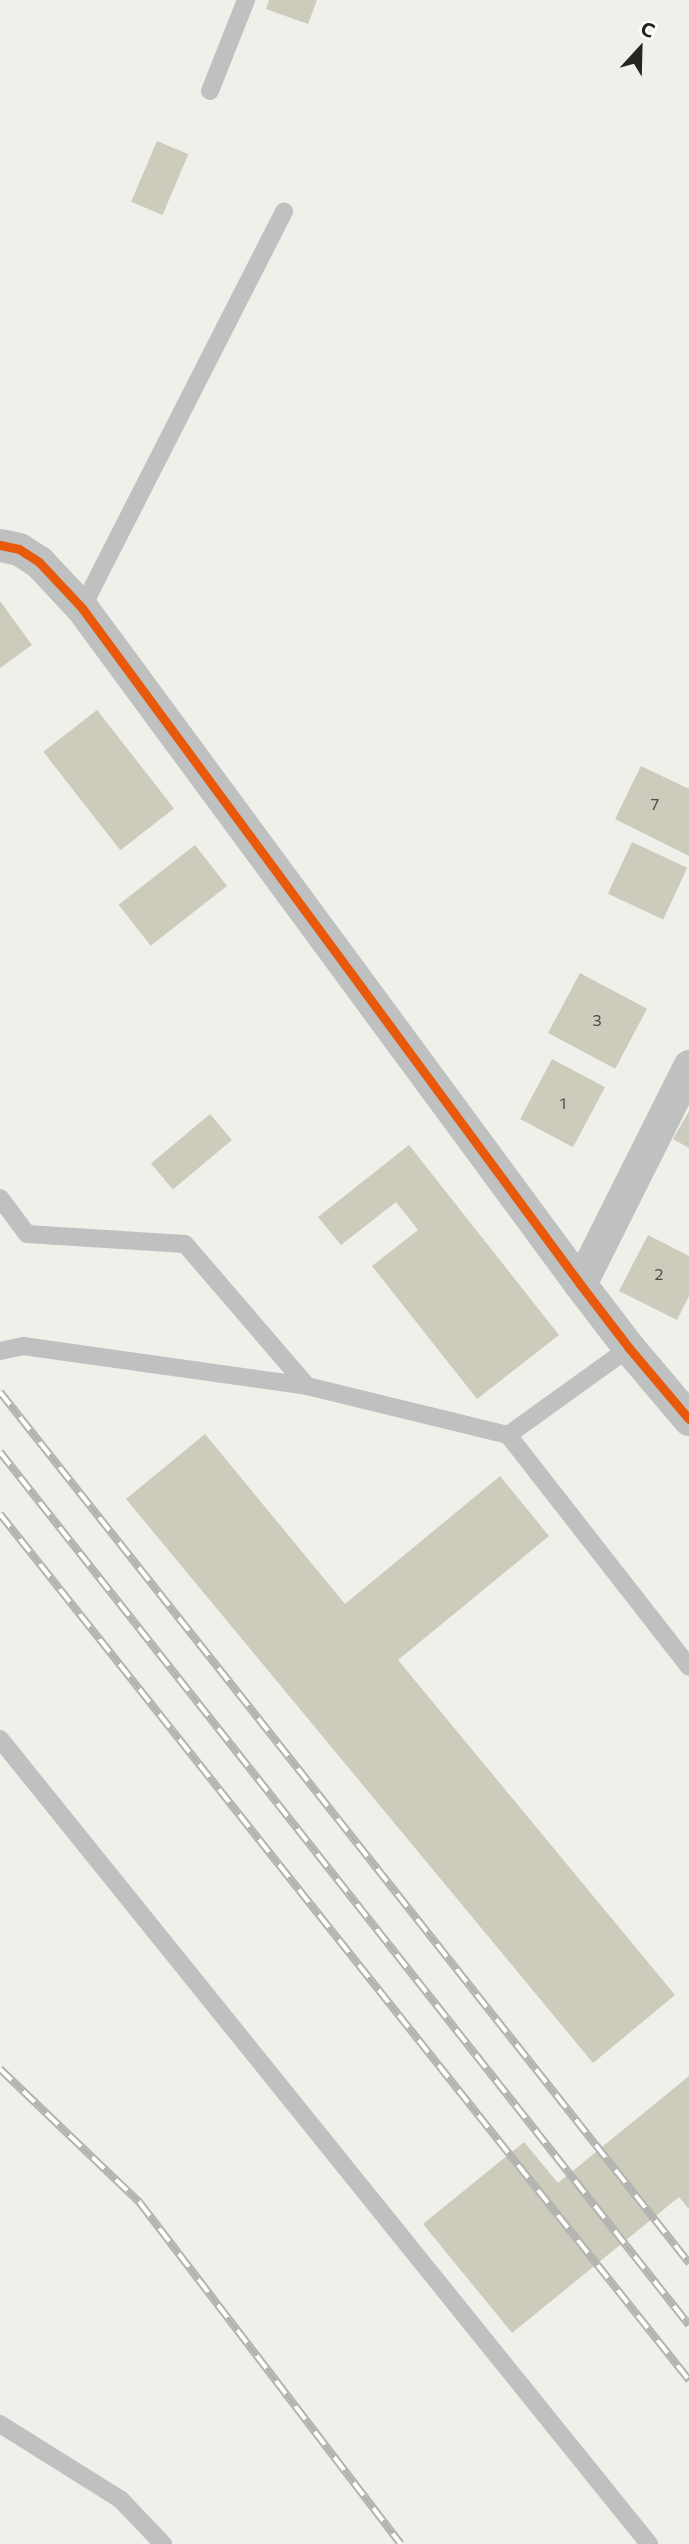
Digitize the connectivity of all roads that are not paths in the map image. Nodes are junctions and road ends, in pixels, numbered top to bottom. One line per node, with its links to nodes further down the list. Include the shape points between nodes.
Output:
1 (246, 0): 2 (lane)
2 (210, 91)
3 (284, 212): 5 (lane)
4 (0, 545): 5 (street, via 19,549 39,562)
5 (82, 608): 8 (street)
6 (689, 1066): 8 (street)
7 (0, 1198): 11 (lane, via 27,1234 185,1244)
8 (580, 1284): 9 (street)
9 (629, 1348): 12 (street); 13 (lane)
10 (0, 1351): 11 (lane, via 23,1346)
11 (307, 1386): 13 (lane)
12 (689, 1419)
13 (508, 1435): 14 (lane)
14 (689, 1667)
15 (0, 1739): 18 (lane)
16 (0, 2424): 17 (lane, via 121,2500)
17 (163, 2544)
18 (649, 2544)

